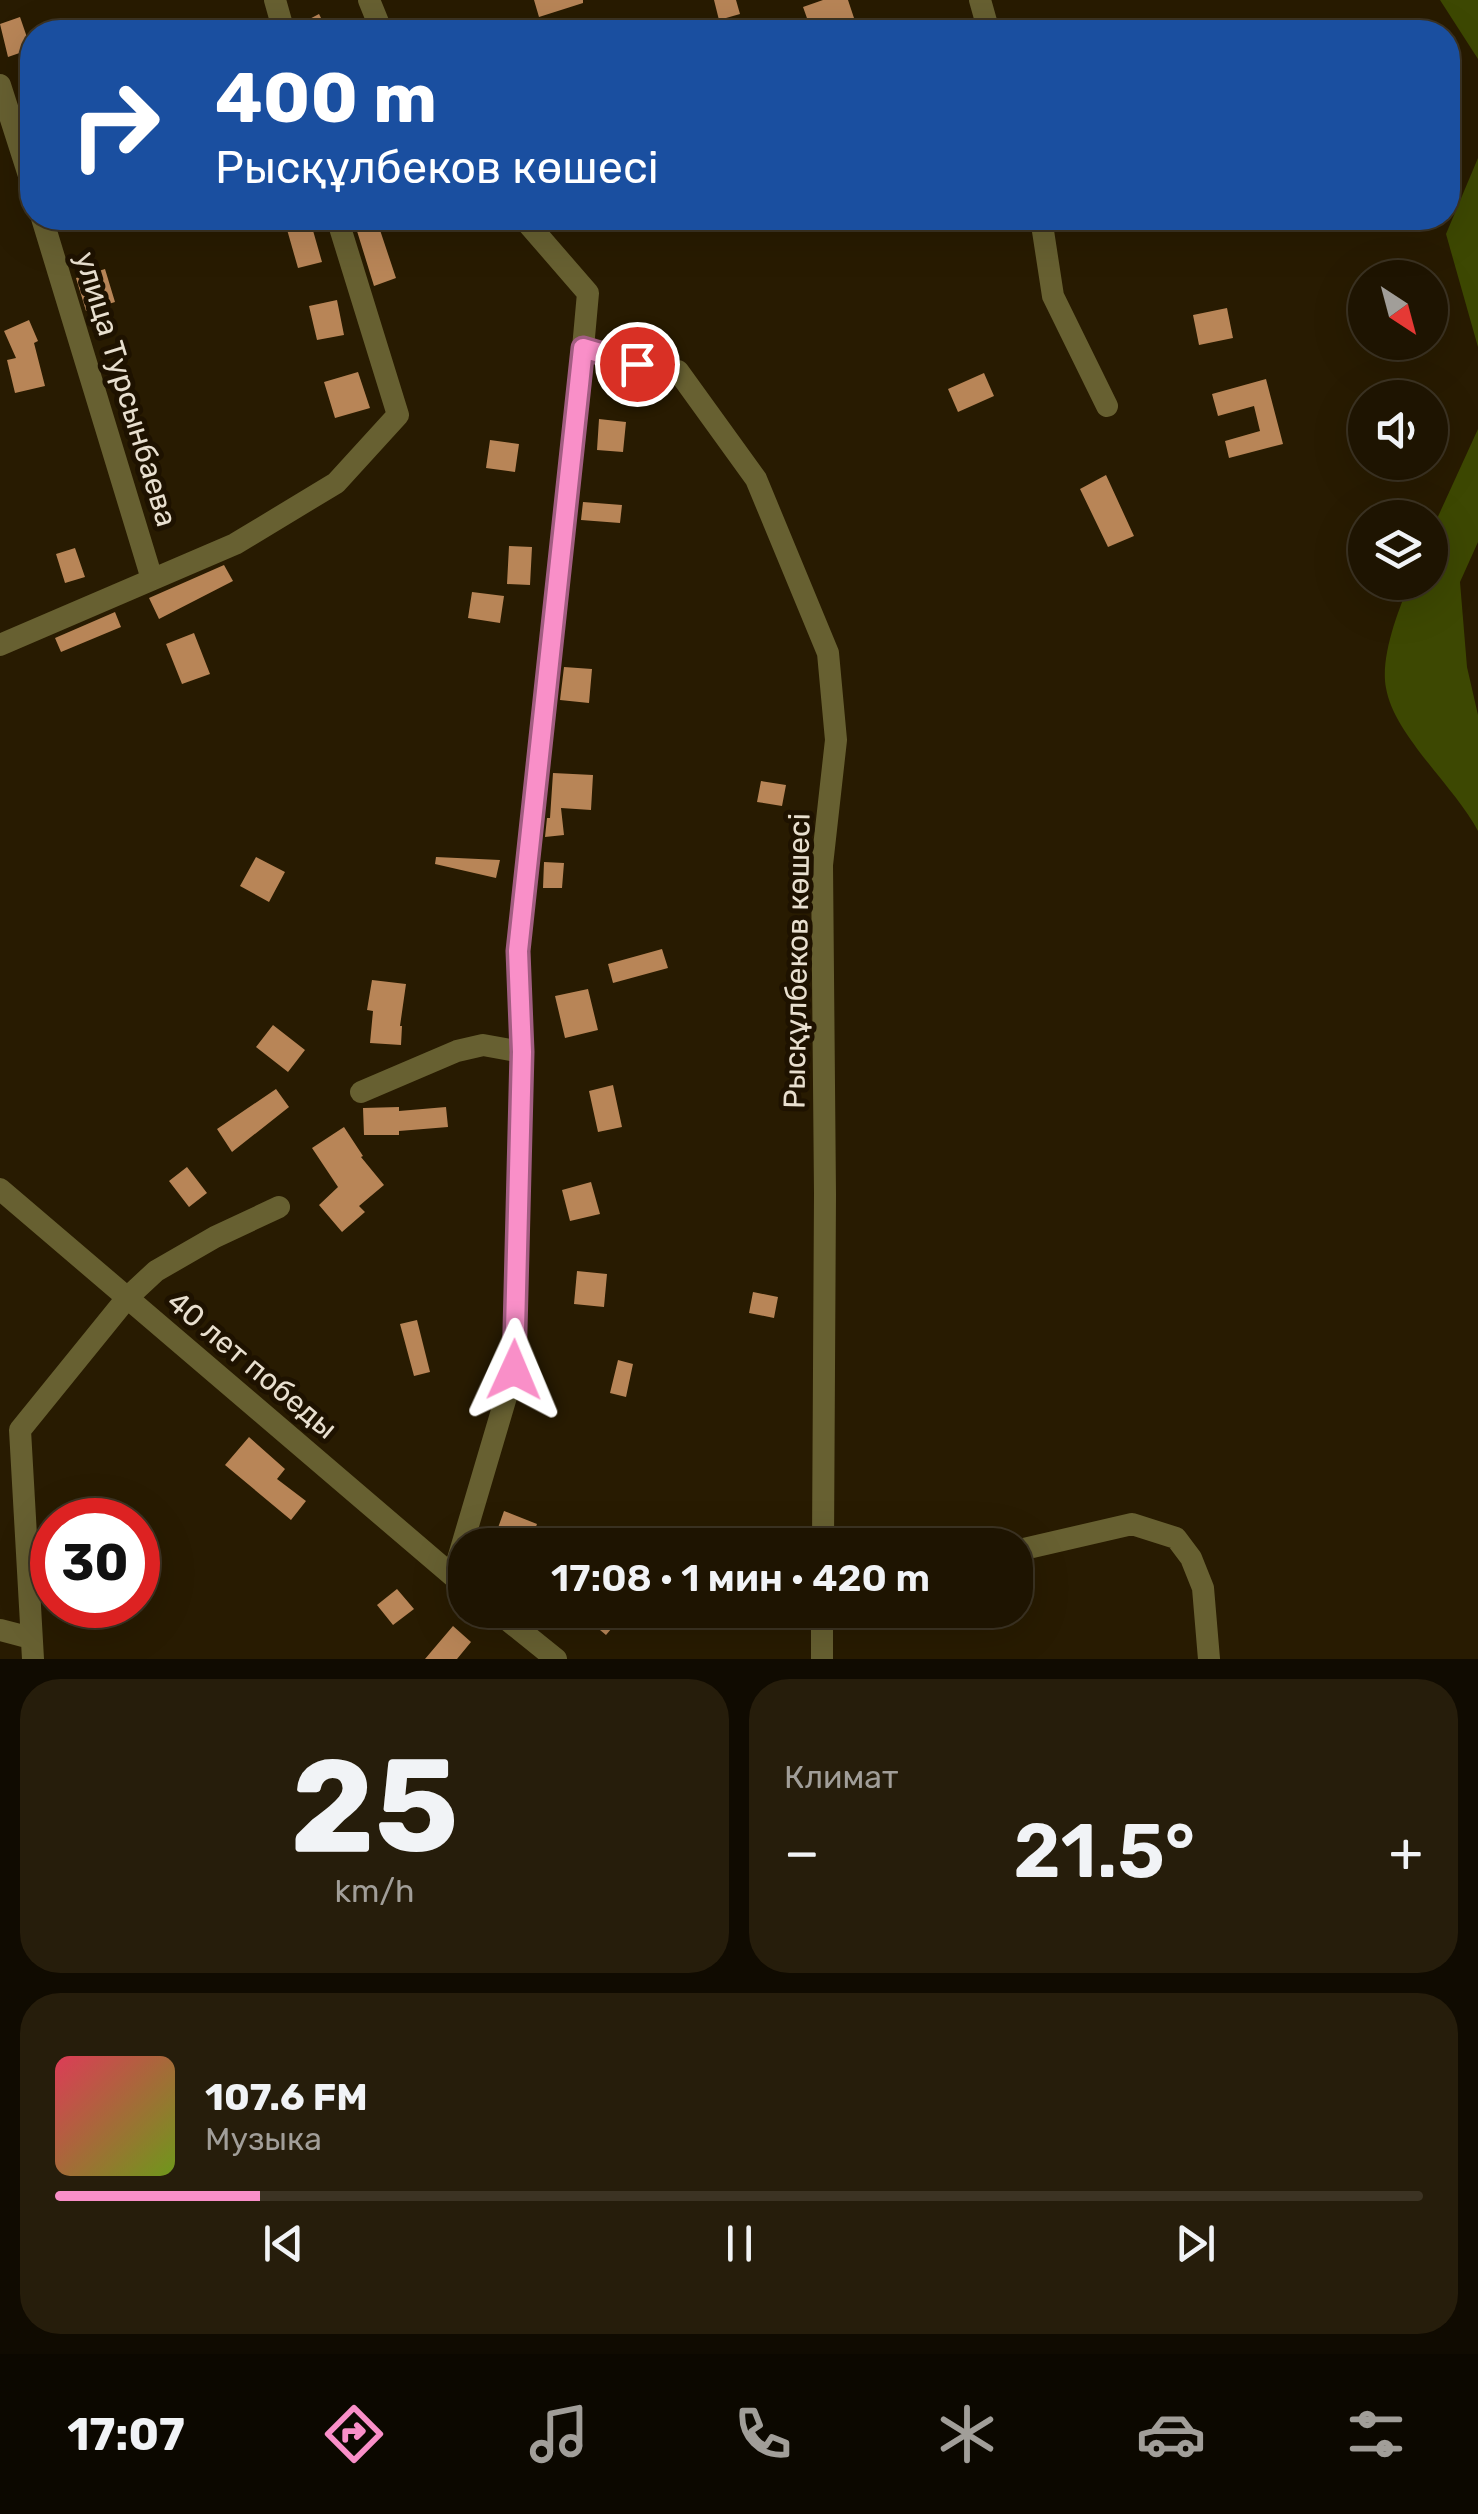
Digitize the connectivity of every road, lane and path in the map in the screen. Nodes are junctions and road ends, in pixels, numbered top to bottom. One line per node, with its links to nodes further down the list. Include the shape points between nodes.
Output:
1 (0, 84): 2 (street)
2 (20, 147)
3 (46, 230): 9 (street, улица Турсынбаева)
4 (341, 230): 9 (street, via 398,416 336,483 235,544)
5 (533, 230): 7 (street, via 588,293)
6 (1043, 230): 8 (street, via 1053,296)
7 (583, 348): 11 (street, via 518,951); 17 (street, Рысқұлбеков көшесі, via 678,371 756,479 828,653 836,740 822,865)
8 (1107, 406)
9 (152, 578): 10 (street)
10 (0, 645)
11 (522, 1052): 12 (street, via 483,1045); 16 (street, via 514,1370)
12 (361, 1092)
13 (0, 1189): 15 (street, 40 лет победы)
14 (279, 1207): 15 (street, via 156,1271)
15 (127, 1298): 19 (street, 40 лет победы); 23 (street, via 20,1430)
16 (473, 1528)
17 (823, 1528)
18 (1033, 1546): 26 (street, via 1132,1524 1176,1538 1202,1588)
19 (448, 1572)
20 (517, 1628): 24 (street)
21 (822, 1628): 25 (street)
22 (0, 1630): 23 (street)
23 (32, 1648)
24 (556, 1659)
25 (822, 1659)
26 (1209, 1659)

